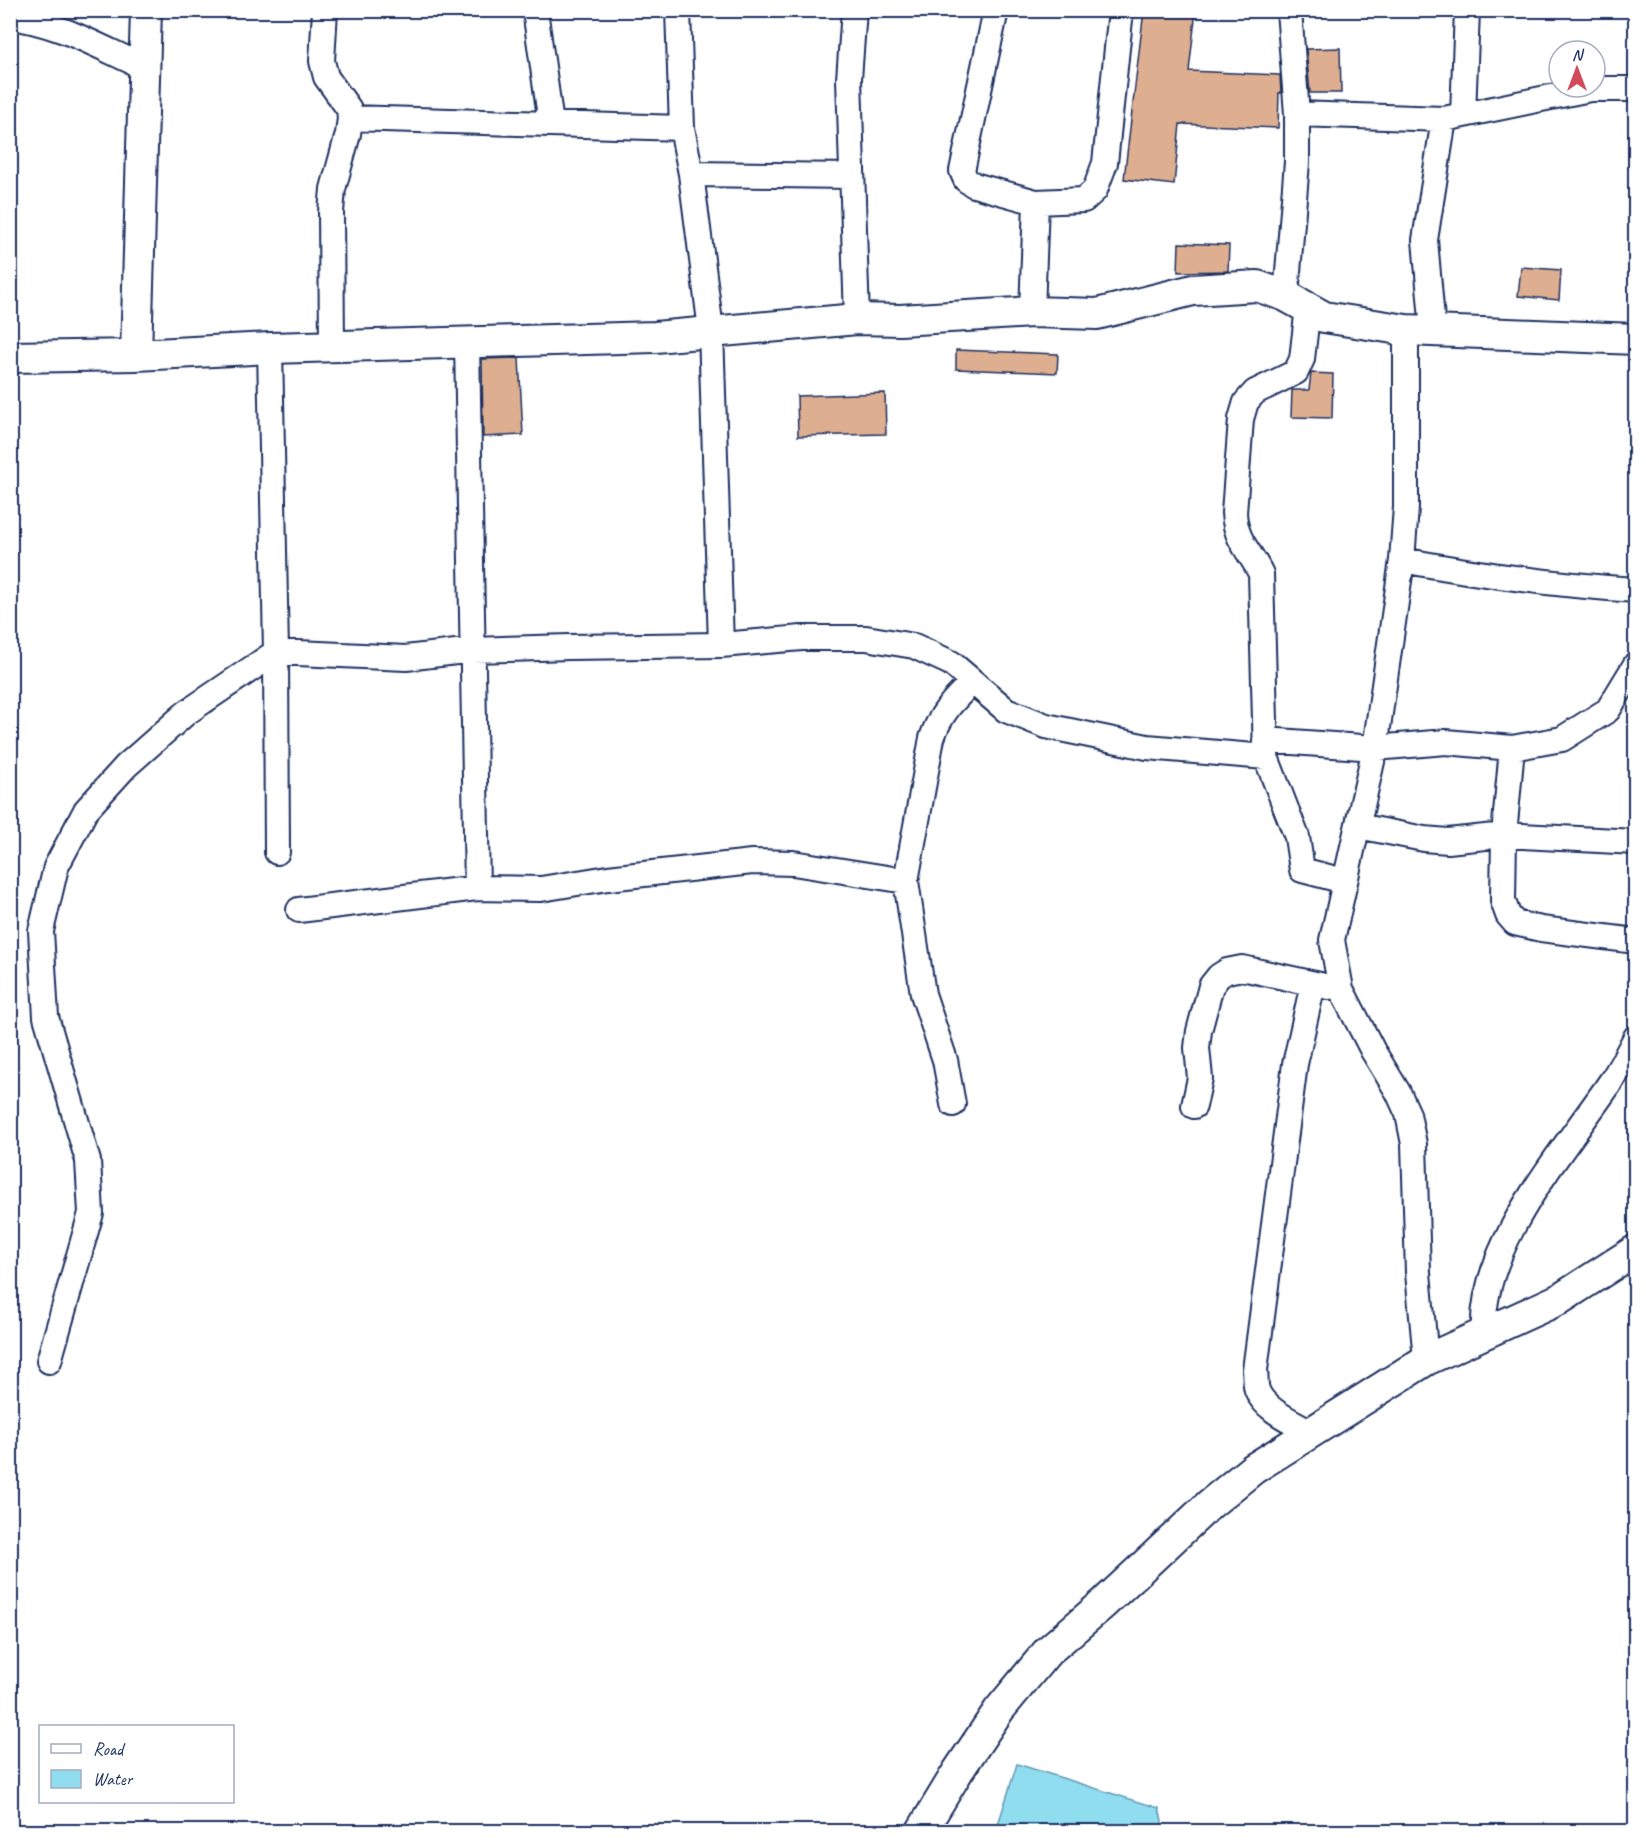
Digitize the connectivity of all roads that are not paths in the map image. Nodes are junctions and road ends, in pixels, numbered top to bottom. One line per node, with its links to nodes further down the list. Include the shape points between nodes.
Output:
1 (146, 10): 11 (main road)
2 (325, 10): 15 (street, via 322,61 326,77)
3 (535, 10): 16 (street)
4 (678, 10): 17 (street)
5 (854, 10): 19 (street, via 849,79)
6 (996, 10): 20 (street, via 962,171 966,180 975,184)
7 (1121, 10): 20 (street, via 1105,163 1095,190 1084,200)
8 (1289, 10): 13 (street)
9 (1467, 10): 14 (street)
10 (10, 17): 11 (street, via 31,19 63,30)
11 (144, 67): 30 (main road)
12 (1635, 88): 14 (street, via 1590,89)
13 (1298, 114): 14 (street); 21 (street)
14 (1453, 117): 25 (street, via 1425,240)
15 (350, 118): 16 (street); 28 (street, via 331,212)
16 (551, 124): 17 (street)
17 (682, 128): 18 (street)
18 (691, 174): 19 (street); 24 (street)
19 (852, 176): 23 (street)
20 (1036, 202): 22 (street)
21 (1297, 301): 22 (main road, via 1257,286 1193,290 1097,314); 25 (main road, via 1324,317); 41 (street, via 1302,360 1296,372 1255,392 1246,402 1240,419 1235,528 1261,574)
22 (1032, 312): 23 (main road)
23 (857, 319): 24 (main road)
24 (711, 330): 27 (main road, via 655,337); 34 (street)
25 (1420, 331): 26 (main road); 32 (street)
26 (1635, 339)
27 (467, 343): 28 (main road); 35 (street)
28 (332, 346): 29 (main road)
29 (270, 348): 30 (main road); 36 (street)
30 (136, 355): 31 (main road)
31 (10, 357)
32 (1402, 560): 33 (street, via 1491,576); 39 (street)
33 (1635, 590)
34 (721, 645): 35 (street); 38 (street, via 802,638 866,638 914,646 951,663)
35 (473, 650): 36 (street, via 406,658); 48 (street)
36 (276, 652): 45 (street); 59 (street, via 186,713 126,766 86,810 57,867 41,931 46,1017 88,1161 91,1213)
37 (1635, 664): 40 (street, via 1608,710 1562,739)
38 (972, 682): 41 (street, via 1006,710 1046,726 1147,747); 46 (street, via 948,705 932,738)
39 (1375, 747): 40 (street, via 1446,742); 41 (street); 42 (street)
40 (1512, 748): 43 (street)
41 (1266, 749): 47 (street, via 1297,837 1302,870)
42 (1358, 826): 43 (street, via 1448,841); 47 (street)
43 (1504, 834): 44 (street); 50 (street, via 1503,901 1515,923)
44 (1635, 842)
45 (277, 852)
46 (906, 881): 48 (street, via 793,863 752,862 608,878 541,890); 54 (street, via 923,994 945,1060)
47 (1344, 881): 52 (street, via 1332,940)
48 (477, 888): 49 (street)
49 (299, 910)
50 (1635, 941)
51 (1313, 984): 52 (street); 55 (street, via 1242,968 1219,976 1211,986 1199,1031 1200,1078); 60 (street, via 1294,1064 1255,1370 1261,1397)
52 (1341, 989): 58 (street, via 1398,1092 1414,1144 1418,1273)
53 (1635, 1037): 57 (street, via 1615,1076 1564,1146 1506,1238 1491,1278 1483,1313)
54 (953, 1104)
55 (1194, 1106)
56 (1635, 1250): 57 (main road, via 1560,1299)
57 (1484, 1334): 58 (main road)
58 (1426, 1360): 60 (main road)
59 (49, 1361)
60 (1311, 1432): 61 (main road, via 1236,1483 1048,1651 999,1710)
61 (921, 1832)

